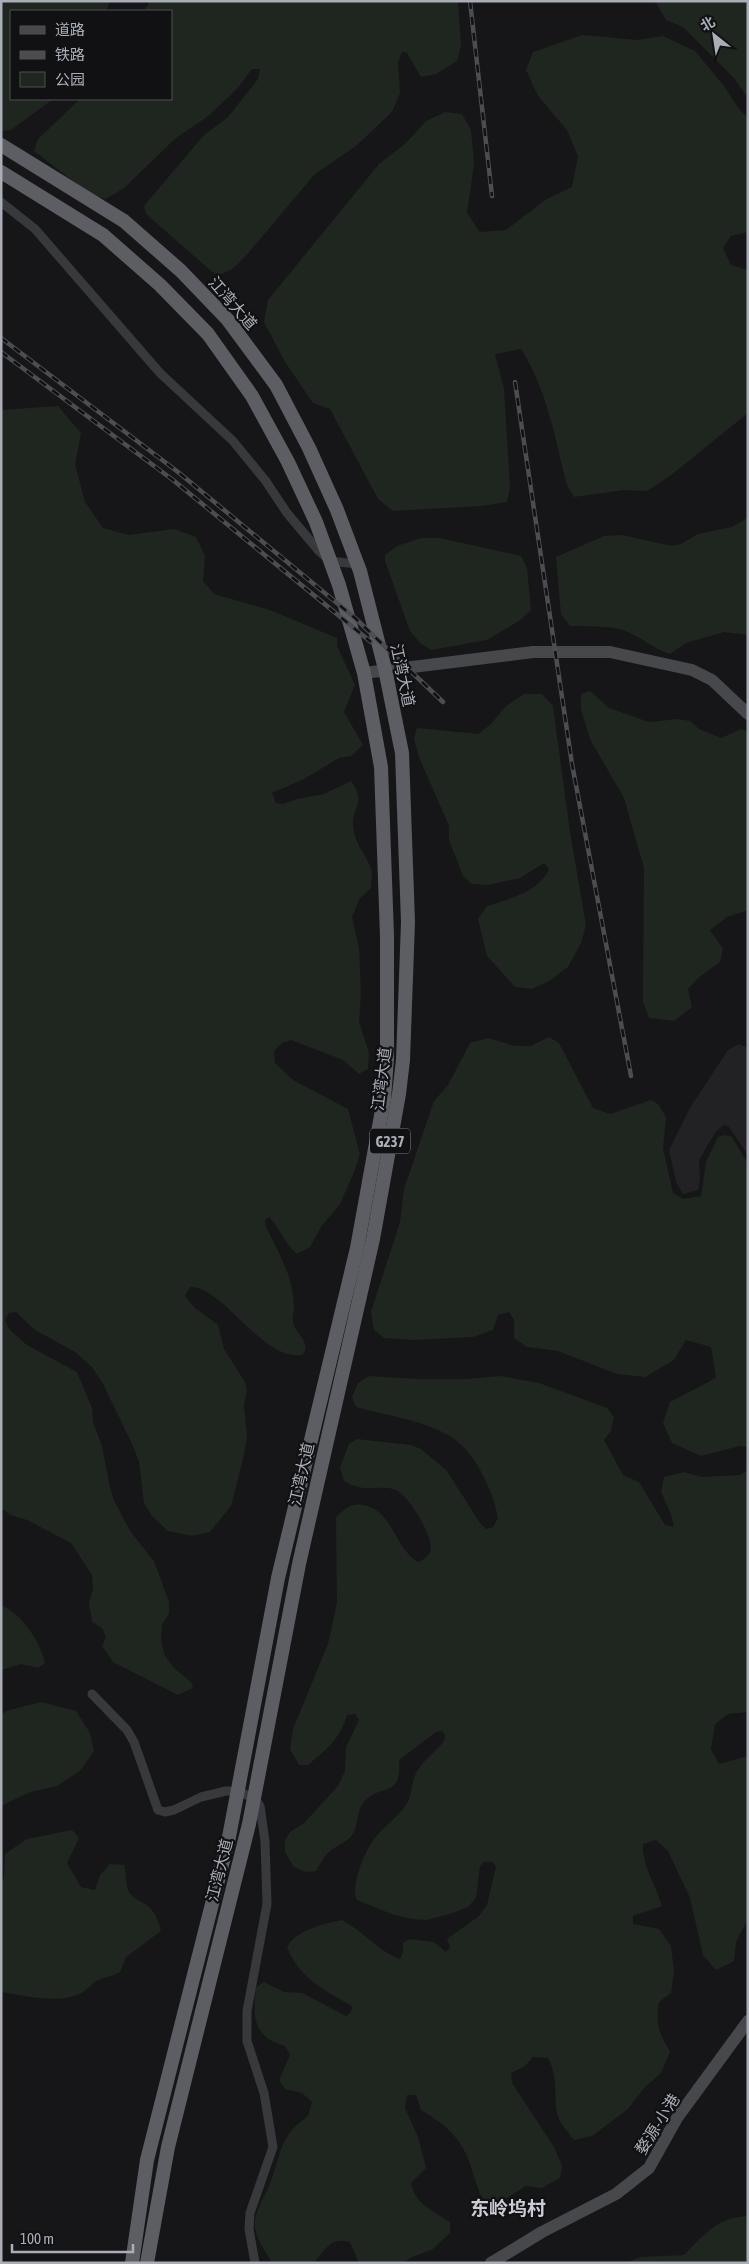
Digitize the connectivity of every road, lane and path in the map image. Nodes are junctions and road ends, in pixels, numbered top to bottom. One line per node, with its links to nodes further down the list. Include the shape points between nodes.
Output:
1 (1, 145): 5 (highway, 江湾大道 / G237, via 124,222 181,270 228,320 276,385 337,510)
2 (1, 172): 4 (highway, 江湾大道 / G237, via 104,235 208,334 252,396 288,462)
3 (1, 202): 4 (street, via 35,229 160,373 233,441 265,480 287,514)
4 (330, 561): 5 (street); 7 (highway, 江湾大道 / G237)
5 (357, 564): 6 (highway, 江湾大道 / G237)
6 (385, 669): 7 (main road); 8 (main road, via 533,652 610,652 692,670 712,680); 11 (highway, 江湾大道 / G237, via 402,753 408,922 403,1060 373,1239 299,1564)
7 (364, 673): 10 (highway, 江湾大道 / G237, via 381,767 387,936 384,1098 357,1248 278,1578)
8 (748, 714)
9 (92, 1694): 10 (street, via 130,1736 158,1810 164,1812 201,1797)
10 (237, 1791): 11 (street); 13 (highway, 江湾大道 / G237, via 147,2160)
11 (254, 1798): 14 (highway, 江湾大道 / G237, via 168,2146); 15 (street, via 260,1806 267,1904 247,2011 247,2042 264,2093 273,2147 250,2213 249,2229)
12 (748, 2021): 16 (main road, 婺源-小港, via 677,2118 649,2168 616,2194)
13 (132, 2263)
14 (147, 2263)
15 (255, 2263)
16 (491, 2263)

